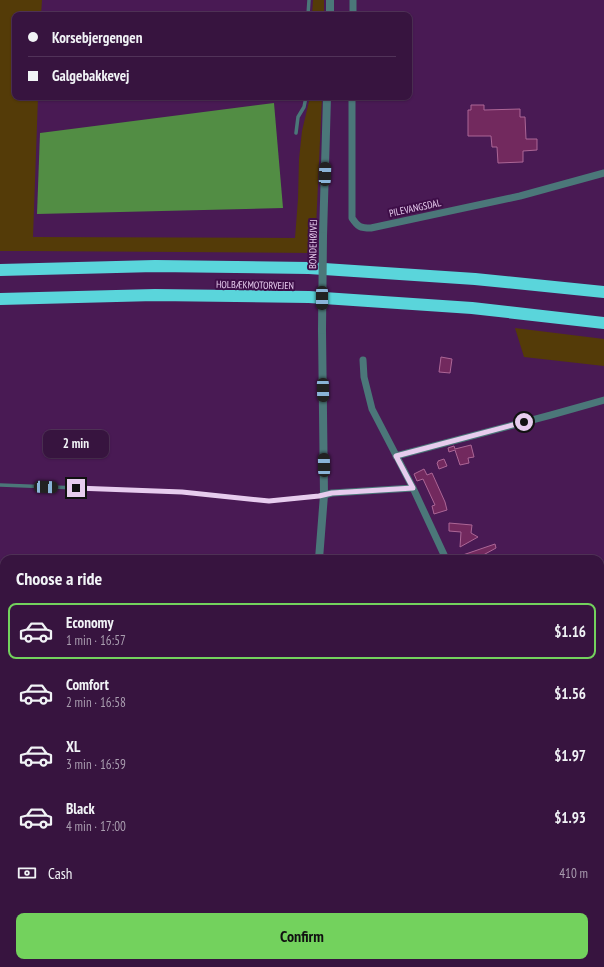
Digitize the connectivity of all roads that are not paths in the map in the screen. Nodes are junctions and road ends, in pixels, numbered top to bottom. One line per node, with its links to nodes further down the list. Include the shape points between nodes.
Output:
1 (309, 0): 4 (lane)
2 (330, 0): 5 (street)
3 (353, 0): 6 (street)
4 (308, 12)
5 (330, 12)
6 (353, 12)
7 (305, 100): 10 (lane, via 298,117)
8 (327, 100): 21 (street, BONDEHØJVEJ, bridge, via 322,330)
9 (352, 100): 11 (street, PILEVANGSDAL, via 352,218 363,228 520,196)
10 (296, 133)
11 (604, 173)
12 (0, 270): 13 (highway, HOLBÆKMOTORVEJEN, via 155,266 309,268 475,279)
13 (604, 292)
14 (0, 299): 15 (highway, HOLBÆKMOTORVEJEN, via 155,295 309,298 472,308)
15 (604, 323)
16 (363, 360): 18 (street, via 364,377 372,409)
17 (604, 400): 18 (street)
18 (396, 456): 20 (street)
19 (0, 486): 21 (lane, via 182,492 269,501)
20 (413, 488): 21 (street); 23 (street)
21 (324, 495): 22 (street, BONDEHØJVEJ)
22 (320, 555)
23 (444, 555)

